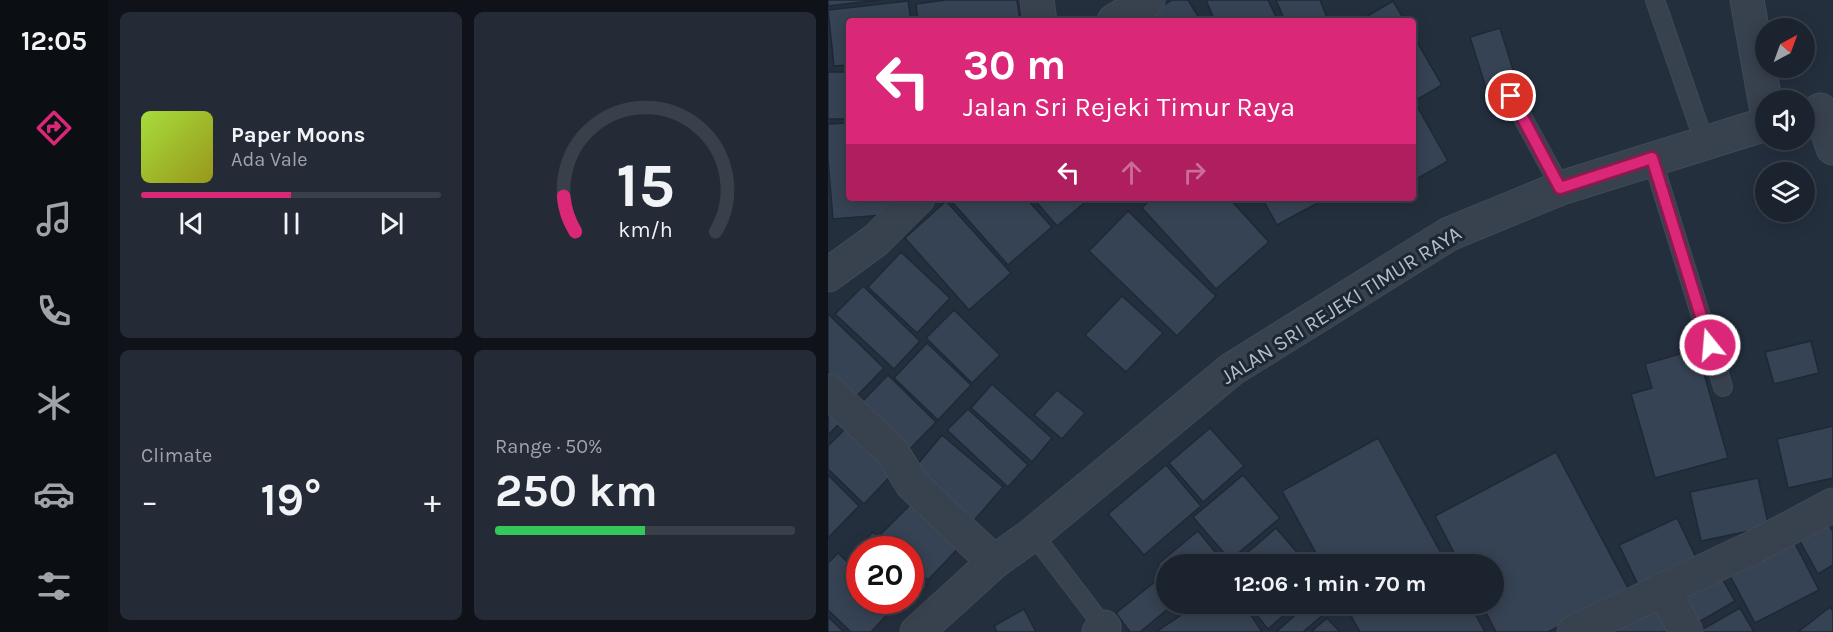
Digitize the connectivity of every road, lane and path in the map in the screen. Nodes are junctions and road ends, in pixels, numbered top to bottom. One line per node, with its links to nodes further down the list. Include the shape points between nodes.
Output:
1 (1037, 0): 5 (street)
2 (1148, 0): 6 (street)
3 (1655, 0): 11 (lane)
4 (1747, 0): 7 (street)
5 (1040, 18)
6 (1119, 18)
7 (1763, 90)
8 (1511, 96): 14 (lane)
9 (1819, 110): 12 (street)
10 (1755, 127): 11 (street, JALAN SRI REJEKI TIMUR RAYA)
11 (1704, 141): 13 (street, JALAN SRI REJEKI TIMUR RAYA)
12 (1833, 148)
13 (1652, 158): 14 (street, JALAN SRI REJEKI TIMUR RAYA); 17 (lane)
14 (1560, 188): 20 (street, JALAN SRI REJEKI TIMUR RAYA, via 1449,234 1232,369)
15 (915, 201): 16 (street, via 876,240)
16 (828, 275)
17 (1723, 387)
18 (828, 391): 21 (street, via 892,452 912,483)
19 (1833, 505): 22 (street)
20 (1033, 534): 21 (street, JALAN SRI REJEKI TIMUR RAYA); 23 (lane)
21 (994, 562): 24 (street, JALAN SRI REJEKI TIMUR RAYA)
22 (1664, 590): 25 (street); 26 (street)
23 (1101, 630)
24 (917, 632)
25 (1574, 632)
26 (1686, 632)

